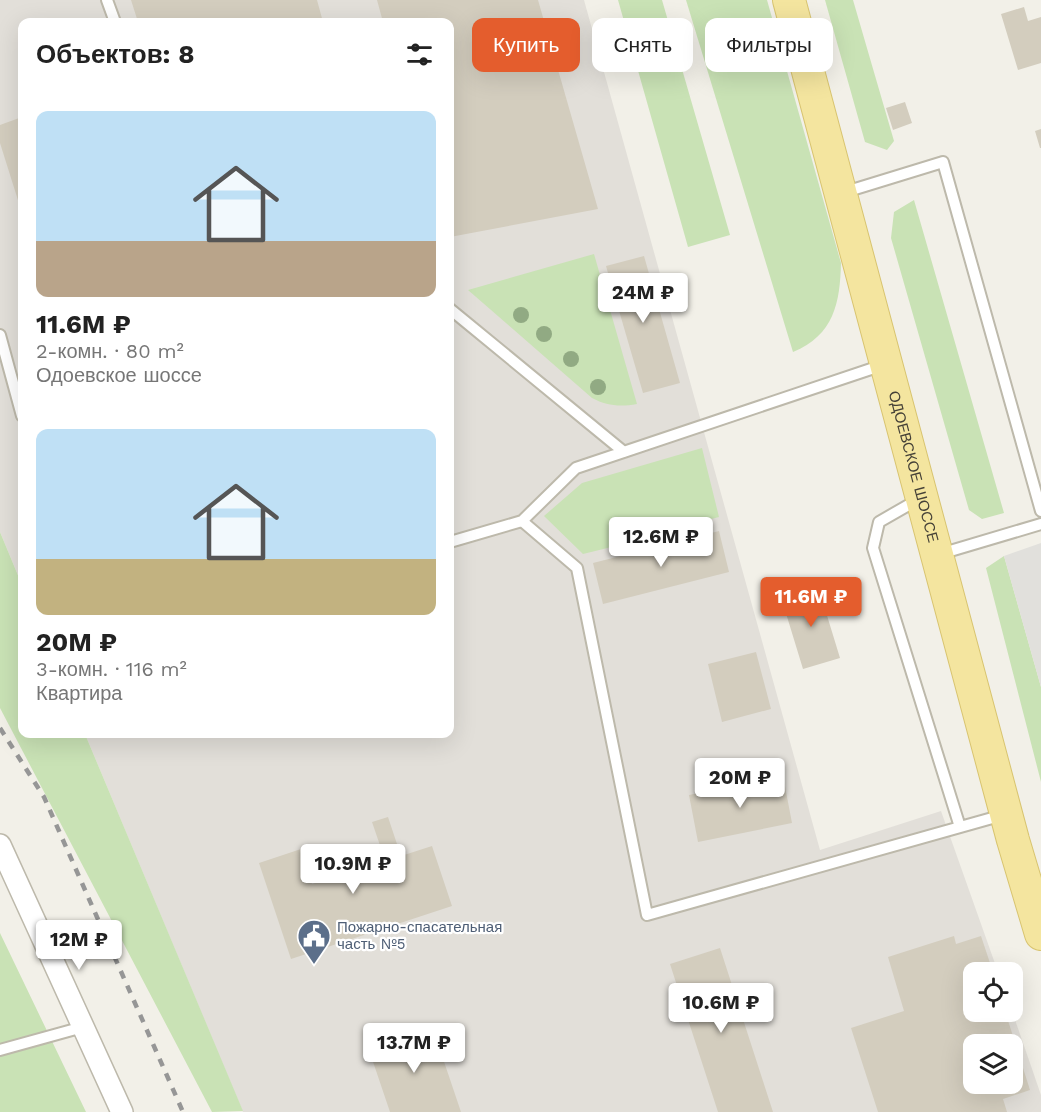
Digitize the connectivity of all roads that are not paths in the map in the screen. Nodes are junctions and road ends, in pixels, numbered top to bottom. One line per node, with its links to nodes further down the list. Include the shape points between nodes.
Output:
1 (107, 0): 3 (lane)
2 (789, 0): 4 (main road, ОДОЕВСКОЕ ШОССЕ)
3 (114, 18)
4 (840, 193): 7 (main road, ОДОЕВСКОЕ ШОССЕ); 11 (lane, via 943,162)
5 (454, 312): 9 (lane)
6 (0, 336): 8 (lane)
7 (886, 364): 9 (lane); 10 (main road, ОДОЕВСКОЕ ШОССЕ)
8 (18, 401)
9 (624, 452): 12 (lane, via 576,468)
10 (922, 498): 15 (main road, ОДОЕВСКОЕ ШОССЕ); 17 (lane, via 879,522 873,548)
11 (1041, 511)
12 (522, 521): 14 (lane); 17 (lane, via 577,568 647,915)
13 (1041, 524): 15 (lane)
14 (454, 541)
15 (937, 555): 16 (main road, ОДОЕВСКОЕ ШОССЕ)
16 (1006, 814): 17 (lane); 19 (main road, ОДОЕВСКОЕ ШОССЕ)
17 (960, 827)
18 (0, 845): 20 (street)
19 (1041, 934)
20 (83, 1027): 21 (lane); 22 (street)
21 (0, 1050)
22 (122, 1112)

